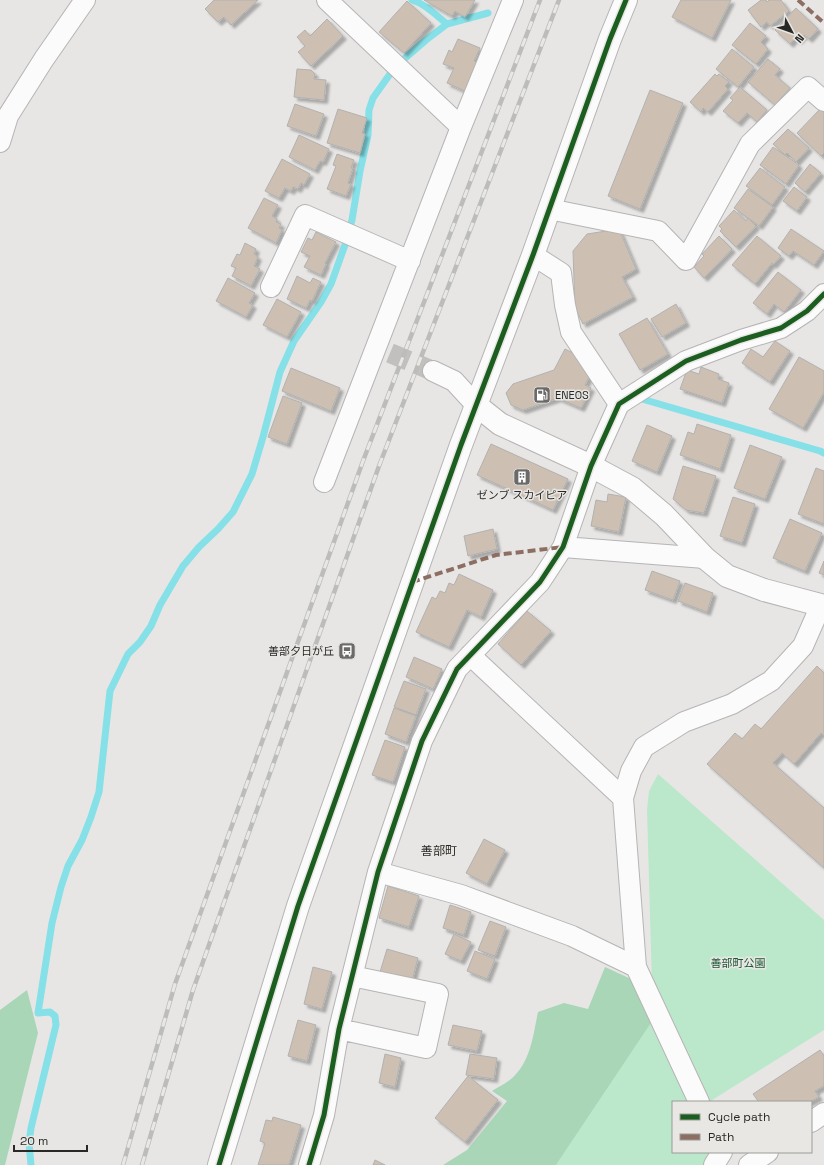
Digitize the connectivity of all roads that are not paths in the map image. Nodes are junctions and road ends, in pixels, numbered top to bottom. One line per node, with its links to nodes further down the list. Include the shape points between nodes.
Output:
1 (85, 0): 7 (street, via 8,116)
2 (327, 0): 6 (street)
3 (513, 0): 6 (street)
4 (626, 0): 8 (street)
5 (824, 100): 8 (street, via 808,87 750,144 686,260 658,231)
6 (461, 127): 10 (street)
7 (0, 142)
8 (549, 209): 9 (street)
9 (533, 255): 14 (street, via 561,273 571,332); 15 (street)
10 (410, 261): 11 (street, via 305,215); 17 (street, via 383,351)
11 (271, 287)
12 (824, 294): 14 (street, via 807,311 781,328 686,361)
13 (433, 371): 15 (street, via 454,381)
14 (619, 404): 16 (street)
15 (476, 405): 16 (street, via 500,424); 33 (street, via 298,906)
16 (591, 466): 18 (street); 19 (street, via 632,488 664,515)
17 (324, 482)
18 (563, 547): 19 (street); 21 (street, via 540,582)
19 (704, 558): 20 (street, via 727,576 764,590)
20 (822, 605): 22 (street, via 803,646 771,681 732,704 684,722 644,747 632,770)
21 (470, 655): 22 (street); 23 (street, via 456,670 422,741)
22 (623, 798): 24 (street)
23 (378, 872): 24 (street, via 469,897 572,936); 25 (street)
24 (636, 967): 27 (street)
25 (352, 976): 26 (street); 26 (street, via 438,994 426,1048)
26 (339, 1029): 34 (street, via 324,1115)
27 (699, 1101)
28 (824, 1113): 29 (street)
29 (812, 1121)
30 (721, 1153): 35 (street)
31 (723, 1153): 36 (street)
32 (767, 1153): 37 (street)
33 (219, 1165)
34 (309, 1165)
35 (714, 1165)
36 (729, 1165)
37 (749, 1165)

